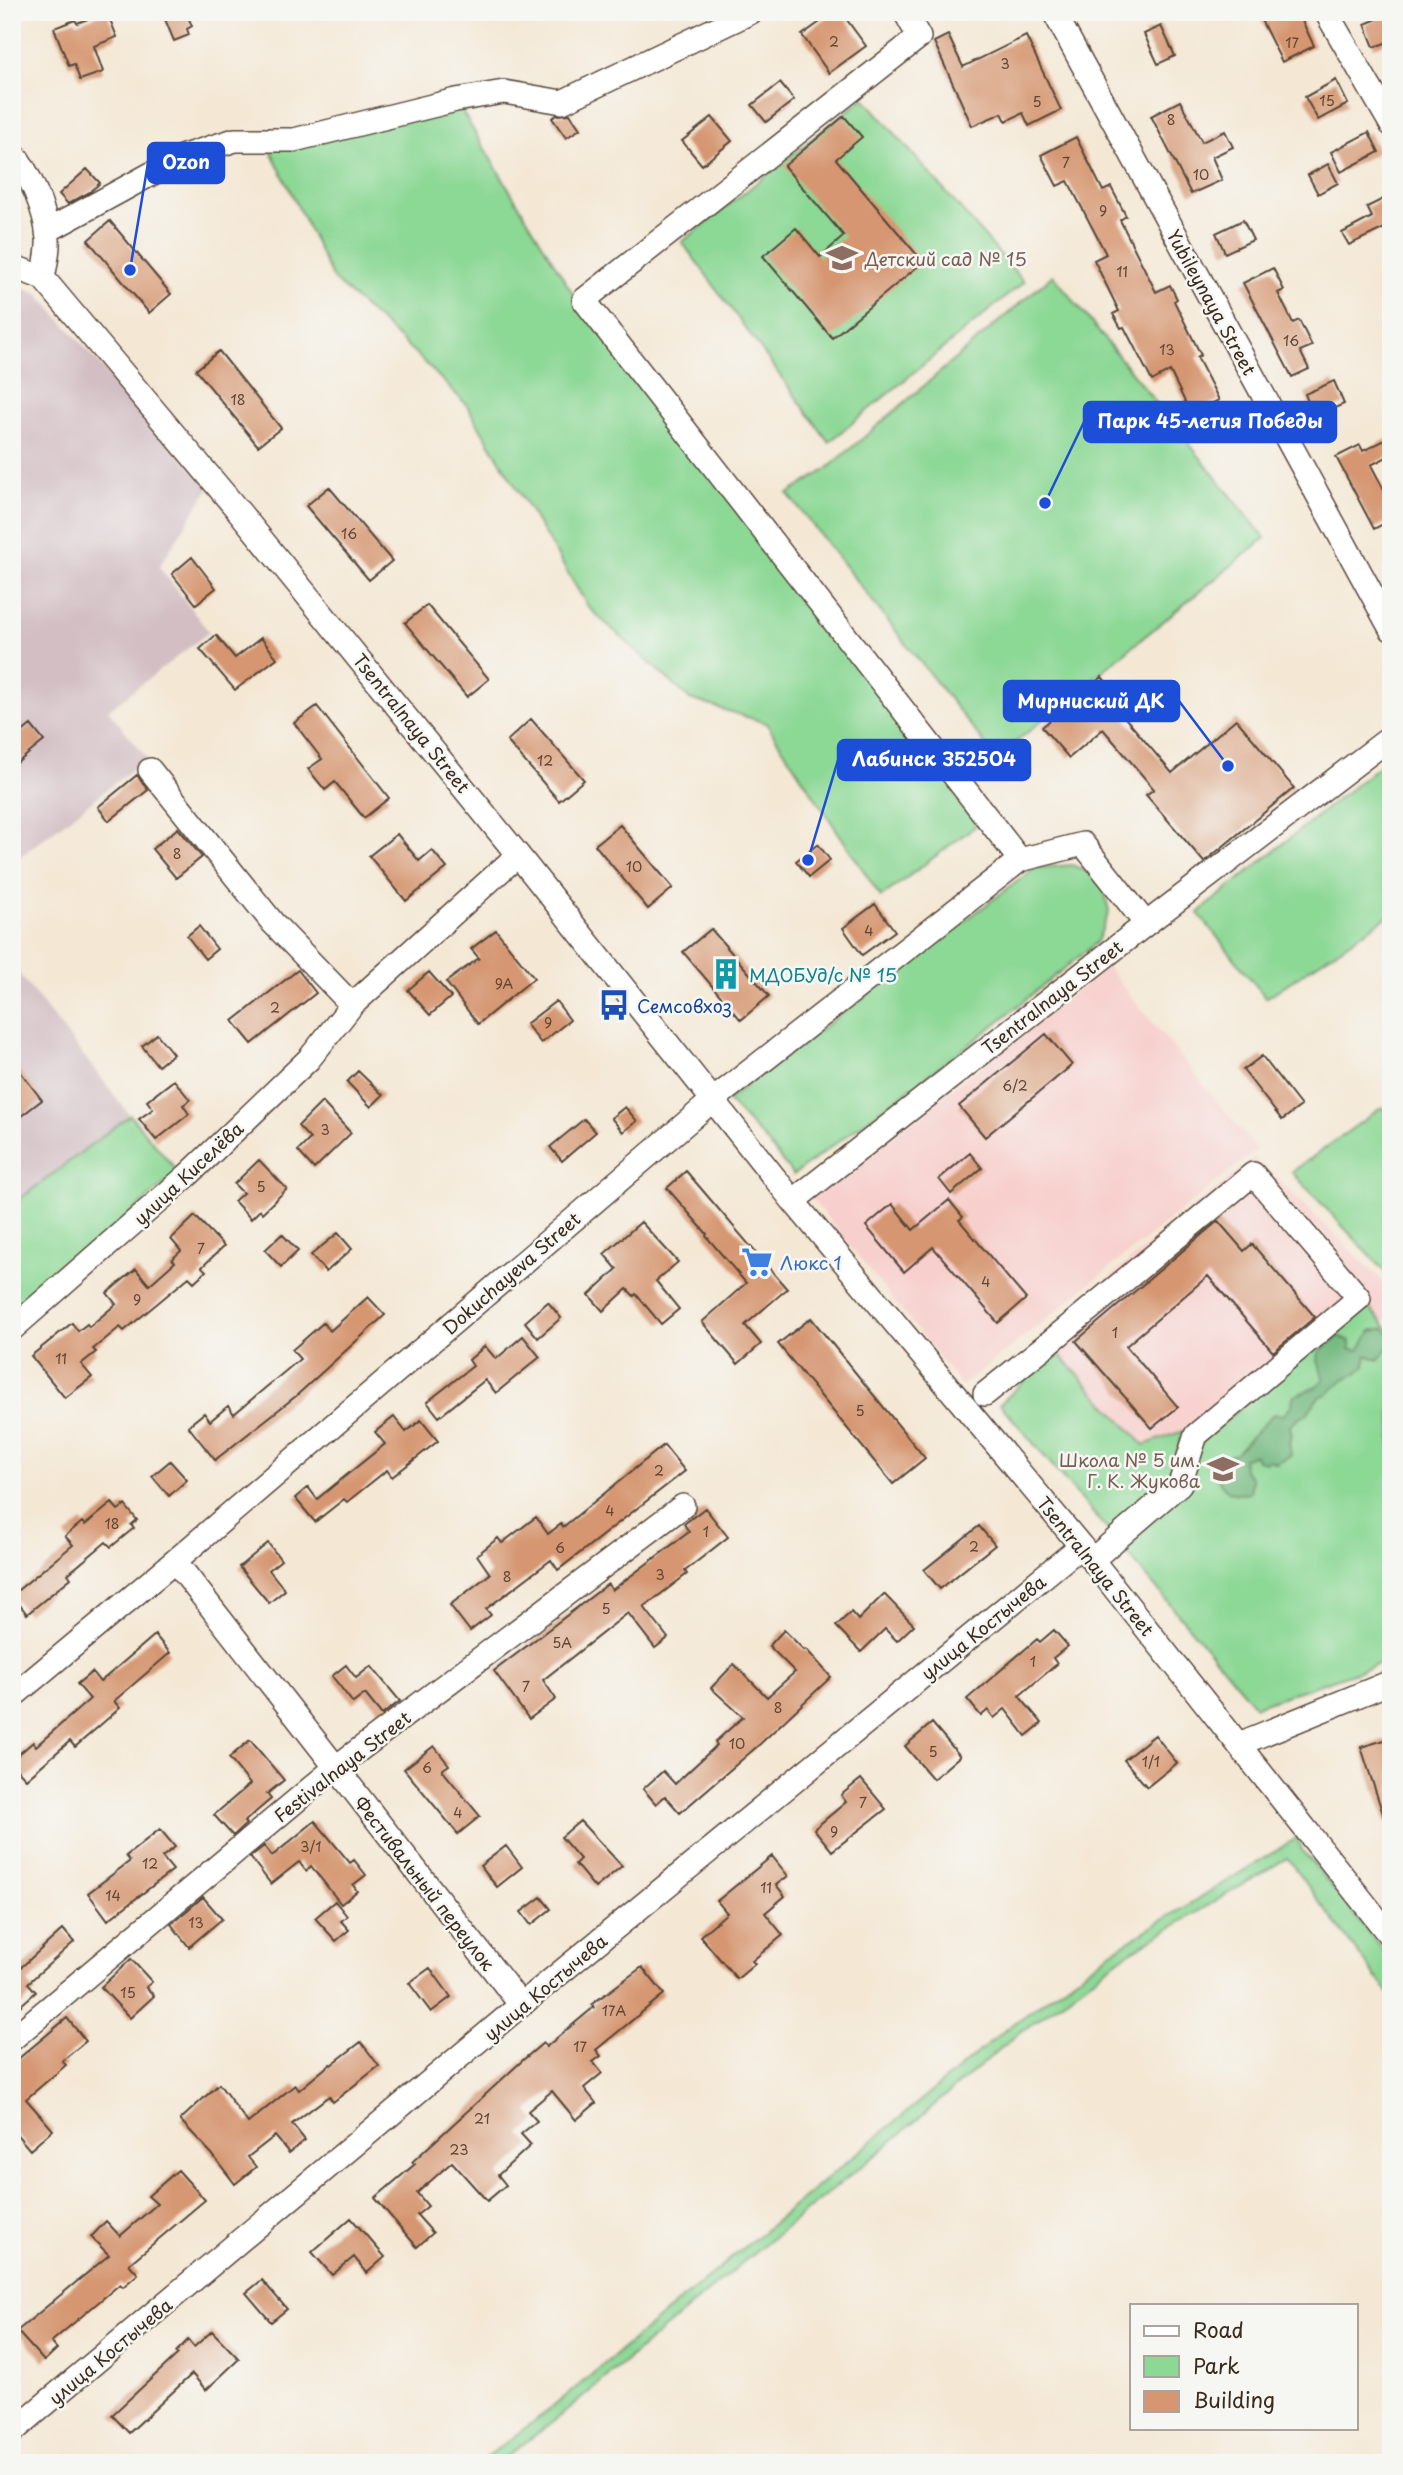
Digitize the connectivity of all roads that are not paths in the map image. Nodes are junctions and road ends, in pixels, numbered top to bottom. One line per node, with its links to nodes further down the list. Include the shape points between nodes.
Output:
1 (751, 12): 7 (street, via 562,102 504,92 294,139 235,140 184,156)
2 (905, 12): 14 (street, via 919,37 584,300)
3 (1054, 12): 10 (street, Yubileynaya Street)
4 (1326, 12): 5 (street)
5 (1391, 124)
6 (12, 151): 7 (street, via 22,162 39,201)
7 (47, 232): 9 (street)
8 (12, 266): 9 (street, Tsentralnaya Street)
9 (43, 278): 13 (street, Tsentralnaya Street)
10 (1391, 629)
11 (1391, 737): 15 (street, Tsentralnaya Street)
12 (150, 770): 16 (street, via 272,923)
13 (518, 855): 16 (street, улица Киселёва); 17 (street, Tsentralnaya Street)
14 (1020, 860): 15 (street, via 1083,845); 17 (street, Dokuchayeva Street)
15 (1146, 924): 18 (street, Tsentralnaya Street)
16 (352, 1005): 19 (street, улица Киселёва, via 309,1059 188,1175)
17 (713, 1100): 18 (street, Tsentralnaya Street); 23 (street, Dokuchayeva Street)
18 (793, 1201): 22 (street, Tsentralnaya Street)
19 (12, 1329)
20 (985, 1394): 22 (street, улица Костычева, via 1253,1174 1359,1298 1196,1436 1180,1484)
21 (683, 1506): 27 (street, Festivalnaya Street)
22 (1086, 1553): 26 (street, Tsentralnaya Street); 29 (street, улица Костычева)
23 (175, 1561): 25 (street, Dokuchayeva Street); 27 (street, Фестивальный переулок)
24 (1391, 1682): 26 (street)
25 (12, 1697)
26 (1239, 1744): 28 (street, Tsentralnaya Street)
27 (335, 1768): 29 (street, Фестивальный переулок); 30 (street, Festivalnaya Street)
28 (1391, 1937)
29 (522, 2006): 31 (street, улица Костычева)
30 (12, 2039)
31 (12, 2432)

